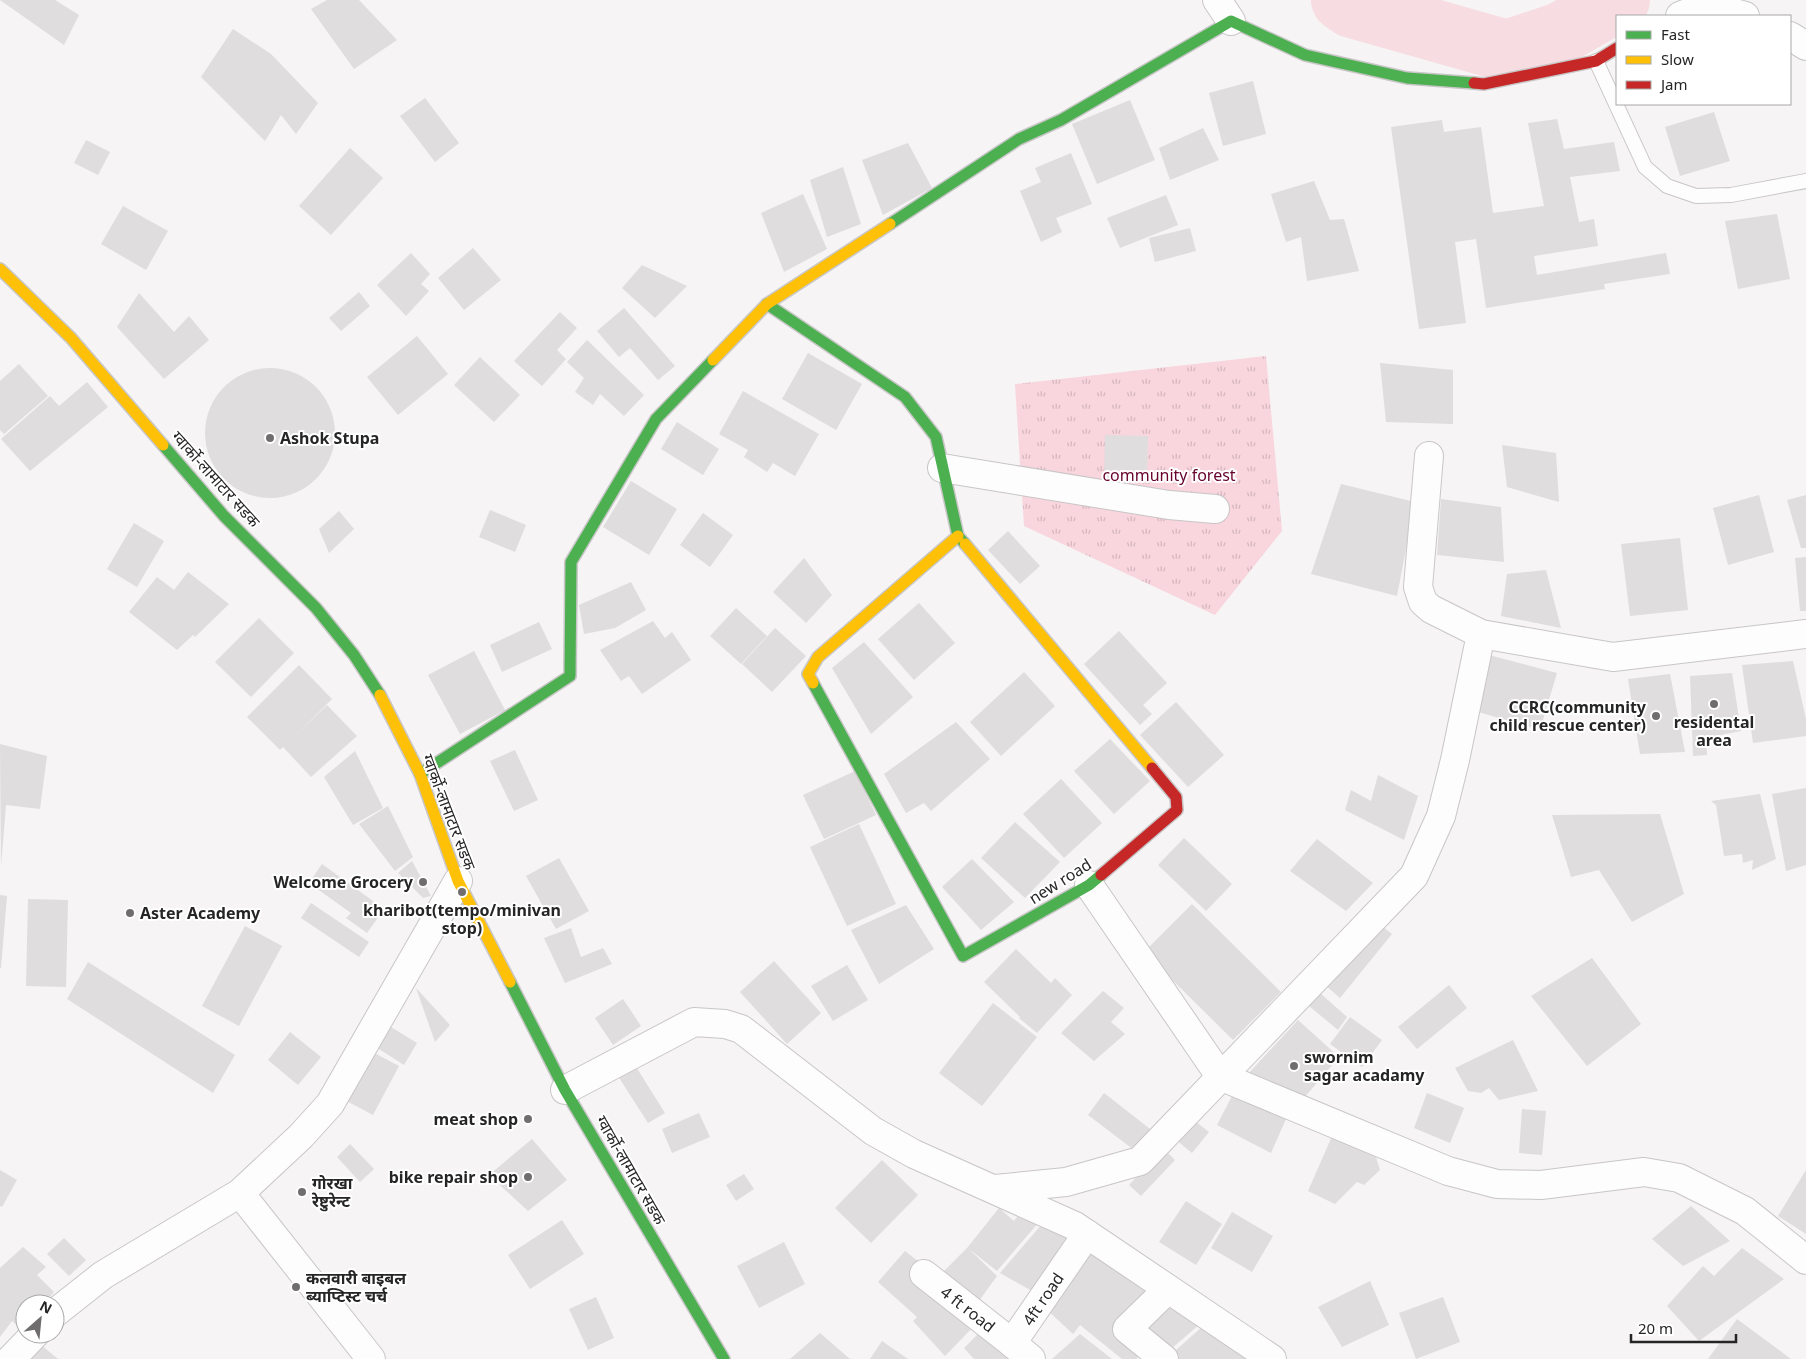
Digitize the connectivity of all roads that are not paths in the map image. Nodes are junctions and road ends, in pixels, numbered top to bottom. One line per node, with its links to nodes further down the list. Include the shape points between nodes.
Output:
1 (1224, 10): 7 (street, via 1305,55 1407,78 1484,84); 12 (street, via 1061,120 1019,139)
2 (1682, 15): 3 (street, via 1707,5)
3 (1742, 15)
4 (1791, 37): 5 (street)
5 (1806, 46)
6 (1616, 49): 7 (street)
7 (1596, 61): 8 (lane)
8 (1616, 104)
9 (1616, 105): 10 (lane, via 1645,167 1667,186 1696,196 1731,195)
10 (1806, 181)
11 (0, 269): 19 (street, ग्वार्को-लामाटार सडक, via 71,338 224,516 316,608 354,655 383,700)
12 (767, 304): 14 (street, via 905,397 936,437); 19 (street, via 656,420 571,562 570,676)
13 (1428, 456): 17 (street, via 1418,587 1431,609)
14 (942, 468): 15 (street, via 1170,505); 16 (street)
15 (1215, 509)
16 (958, 536): 21 (street, new road, via 1176,796 1177,810); 21 (street, new road, via 818,657 808,674 963,956)
17 (1481, 634): 18 (street, via 1612,657); 22 (street, via 1441,816 1414,876)
18 (1806, 634)
19 (420, 774): 20 (street, ग्वार्को-लामाटार सडक)
20 (458, 881): 23 (street, ग्वार्को-लामाटार सडक); 25 (street, via 330,1104)
21 (1090, 885): 22 (street)
22 (1220, 1076): 24 (street, via 1140,1161 1066,1182); 27 (street, via 1448,1171 1497,1184 1541,1185 1644,1172 1679,1178 1745,1211)
23 (565, 1090): 24 (street, via 694,1022 725,1024 741,1029 758,1041 873,1131 914,1154); 35 (street, ग्वार्को-लामाटार सडक)
24 (992, 1189): 26 (street)
25 (240, 1193): 30 (street, via 104,1275); 34 (street)
26 (1087, 1234): 29 (street); 32 (street, 4ft road)
27 (1806, 1260)
28 (924, 1274): 32 (street, 4 ft road)
29 (1168, 1289): 36 (street, via 1128,1329); 37 (street)
30 (65, 1305)
31 (25, 1344): 33 (street)
32 (1022, 1351)
33 (11, 1359)
34 (371, 1359)
35 (724, 1359)
36 (1164, 1359)
37 (1272, 1359)

